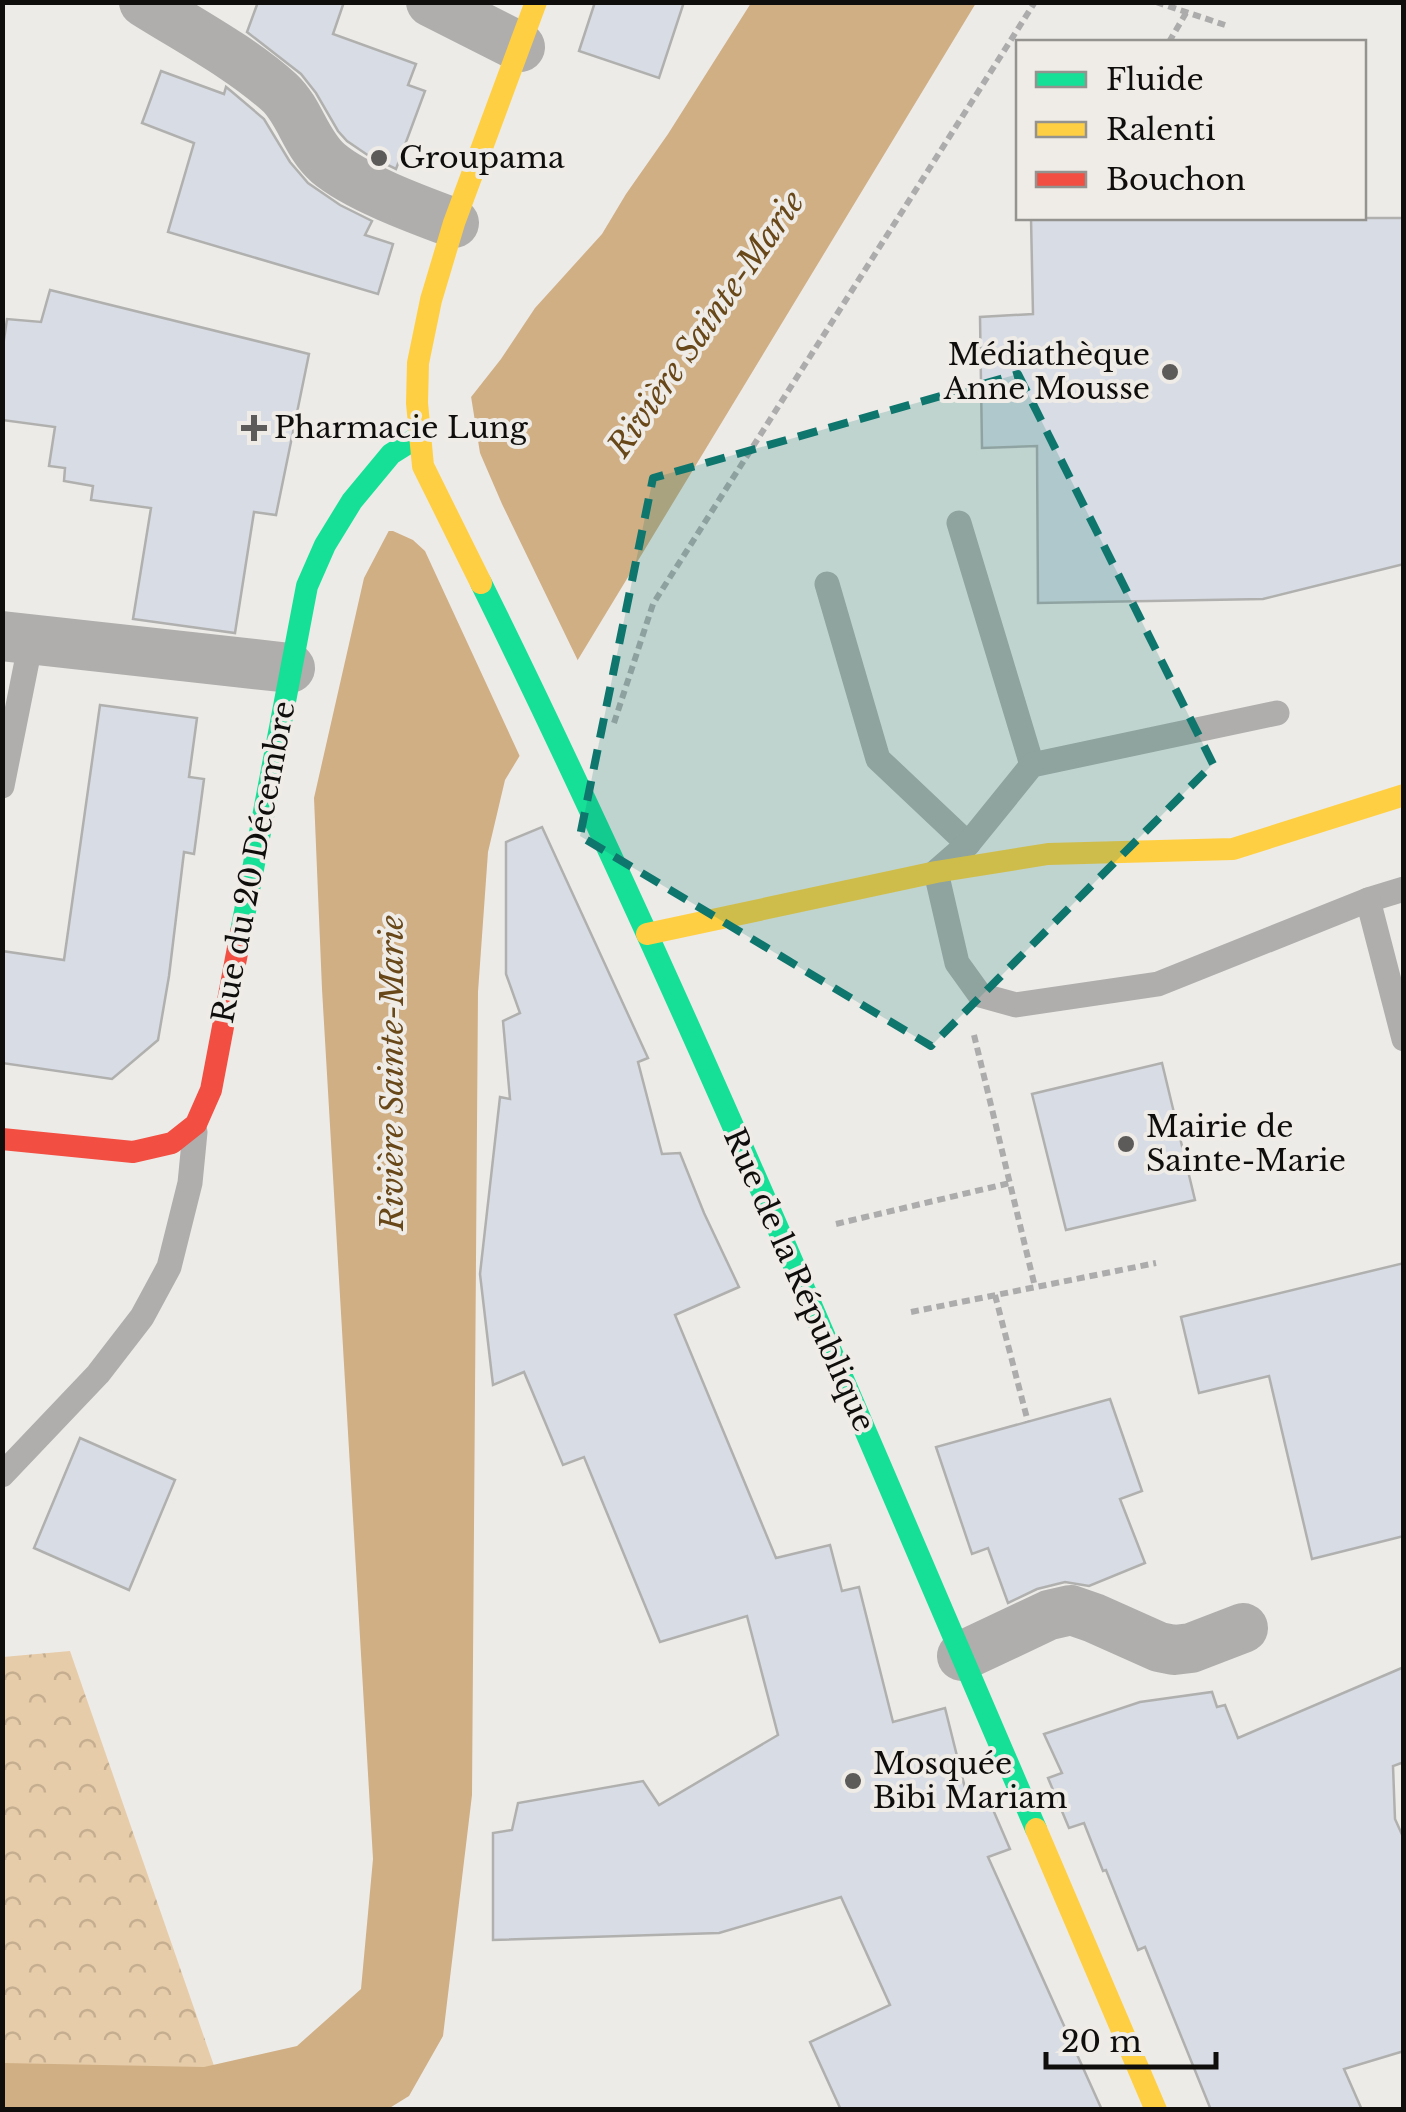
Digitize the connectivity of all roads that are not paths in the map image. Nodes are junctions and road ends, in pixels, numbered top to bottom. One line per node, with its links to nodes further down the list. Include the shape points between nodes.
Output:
1 (144, 2): 4 (street, via 257,74 284,98 328,163)
2 (431, 2): 3 (street)
3 (528, 24): 4 (main road)
4 (454, 223): 5 (main road, via 418,363)
5 (421, 454): 9 (main road, Rue du 20 Décembre, via 391,454 352,500 307,586); 18 (main road, Rue de la République)
6 (960, 523): 11 (lane)
7 (827, 584): 14 (lane, via 878,759)
8 (17, 638): 9 (street); 12 (lane)
9 (290, 668): 20 (main road, Rue du 20 Décembre, via 211,1090)
10 (1276, 714): 11 (lane)
11 (1032, 765): 14 (lane)
12 (2, 786)
13 (1404, 795): 15 (main road, via 1233,848 1048,854)
14 (968, 844): 15 (lane)
15 (936, 872): 17 (lane, via 957,963 980,995 1016,1005 1158,984); 18 (main road)
16 (1404, 889): 17 (lane)
17 (1368, 900): 19 (lane)
18 (647, 934): 24 (main road, Rue de la République)
19 (1404, 1038)
20 (196, 1124): 21 (main road, via 172,1143 133,1152); 22 (lane, via 190,1183 169,1267 142,1317)
21 (2, 1139)
22 (2, 1475)
23 (1243, 1628): 24 (street, via 1174,1650 1071,1610)
24 (962, 1656): 25 (main road, Rue de la République)
25 (1156, 2110)

